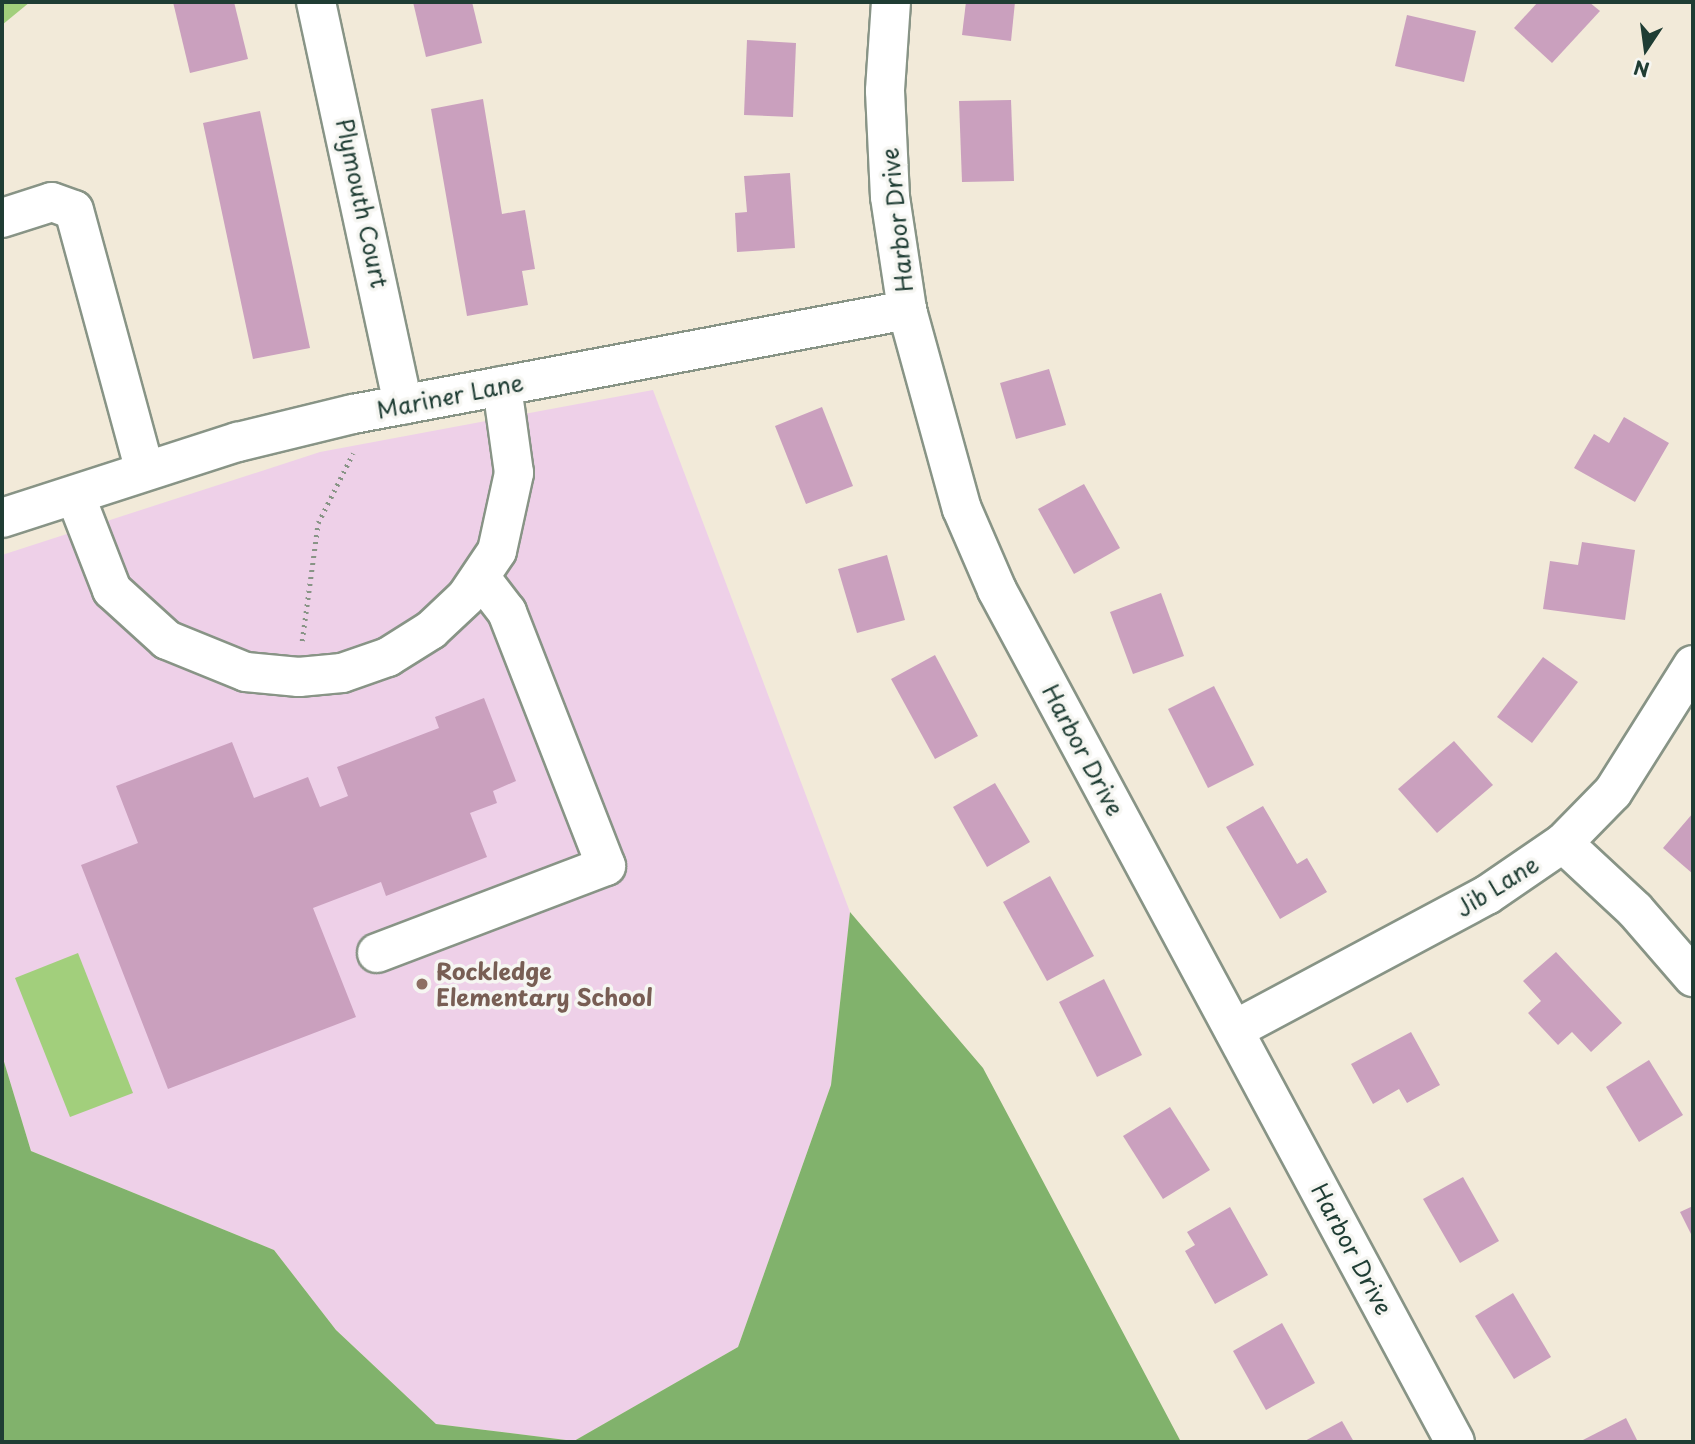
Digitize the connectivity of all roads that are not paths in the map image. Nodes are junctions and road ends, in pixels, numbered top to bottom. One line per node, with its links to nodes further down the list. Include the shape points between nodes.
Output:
1 (316, 2): 6 (street, Plymouth Court)
2 (891, 2): 4 (street, Harbor Drive, via 889,184)
3 (2, 218): 7 (street, via 52,202 74,210)
4 (907, 310): 5 (street, Mariner Lane); 15 (street, Harbor Drive, via 940,442 997,590)
5 (502, 386): 6 (street, Mariner Lane); 10 (street, via 513,493 505,532)
6 (403, 405): 7 (street, Mariner Lane, via 238,442)
7 (145, 471): 8 (street, Mariner Lane)
8 (75, 495): 9 (street, Mariner Lane); 10 (street, via 98,567 124,604 167,640 246,672 299,677 342,673 388,657 431,630)
9 (2, 518)
10 (480, 577): 13 (street, via 507,612 606,866)
11 (1693, 665): 12 (street, Jib Lane, via 1627,774)
12 (1563, 843): 14 (street, via 1636,910); 15 (street, Jib Lane, via 1487,895)
13 (377, 953)
14 (1693, 977)
15 (1234, 1030): 16 (street, Harbor Drive)
16 (1455, 1442)

